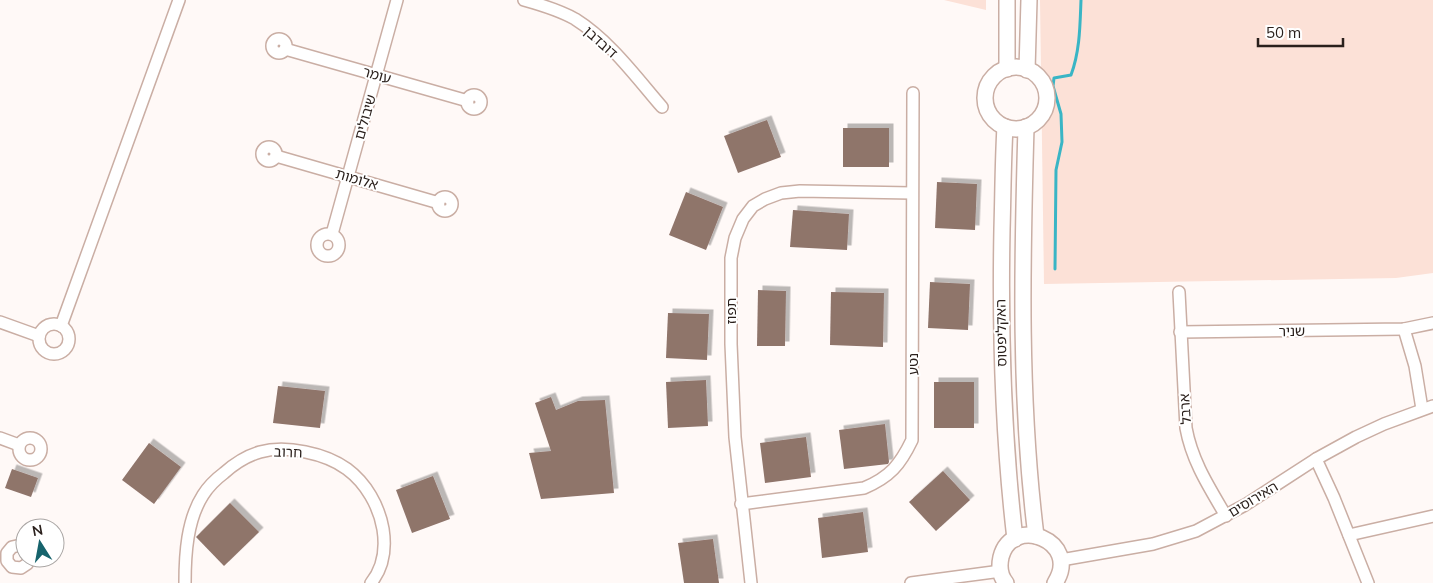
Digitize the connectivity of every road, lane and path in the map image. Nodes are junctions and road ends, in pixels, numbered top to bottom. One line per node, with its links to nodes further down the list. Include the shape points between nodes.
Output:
1 (179, 0): 23 (street)
2 (397, 0): 9 (street, שיבולים)
3 (524, 0): 12 (street, דובדבן, via 552,8 594,34 617,55)
4 (1007, 0): 7 (main road)
5 (1029, 0): 8 (main road)
6 (286, 49): 9 (street, עומר)
7 (1007, 69): 8 (main road); 13 (main road, via 997,74 985,96 988,113)
8 (1027, 70): 14 (main road, via 1036,75 1047,96 1040,117)
9 (377, 75): 11 (street, עומר); 16 (street, שיבולים)
10 (913, 93): 17 (street, נטע)
11 (468, 101)
12 (662, 108)
13 (1005, 127): 14 (main road); 36 (main road, האקליפטוס, via 1002,364)
14 (1026, 127): 35 (main road, האקליפטוס, via 1022,359)
15 (276, 156): 16 (street, אלומות)
16 (348, 177): 18 (street, אלומות); 19 (street, שיבולים)
17 (912, 193): 31 (street, נטע, via 913,412 912,440 904,457 892,472 864,488); 31 (street, תפוז, via 781,193 753,206 742,219 731,258 733,391)
18 (439, 202)
19 (332, 234)
20 (1179, 292): 25 (street, ארבל)
21 (0, 322): 26 (street)
22 (1433, 323): 24 (street, שניר)
23 (61, 326): 26 (street, via 46,326); 26 (street, via 70,340 63,352 53,355 45,352)
24 (1404, 329): 25 (street, שניר); 27 (street)
25 (1180, 332): 32 (street, ארבל, via 1189,446)
26 (39, 336)
27 (1428, 408): 30 (street, האירוסים, via 1356,437)
28 (0, 438): 29 (street)
29 (19, 445)
30 (1316, 459): 32 (street, האירוסים); 34 (street)
31 (741, 504): 44 (street, תפוז)
32 (1226, 516): 39 (street, האירוסים, via 1196,531 1153,544)
33 (1433, 516): 34 (street)
34 (1349, 535): 47 (street)
35 (1036, 536): 36 (main road); 39 (main road, via 1053,544)
36 (1015, 539): 41 (main road, via 1002,554)
37 (15, 546): 38 (street)
38 (3, 553): 40 (street)
39 (1061, 560): 46 (main road)
40 (15, 567)
41 (1003, 577): 45 (street)
42 (185, 583): 43 (street, חרוב, via 191,521 203,495 236,462 260,452 279,449 301,450 346,468 373,498 385,542 382,560)
43 (371, 583)
44 (751, 583)
45 (911, 583)
46 (1055, 583)
47 (1368, 583)

